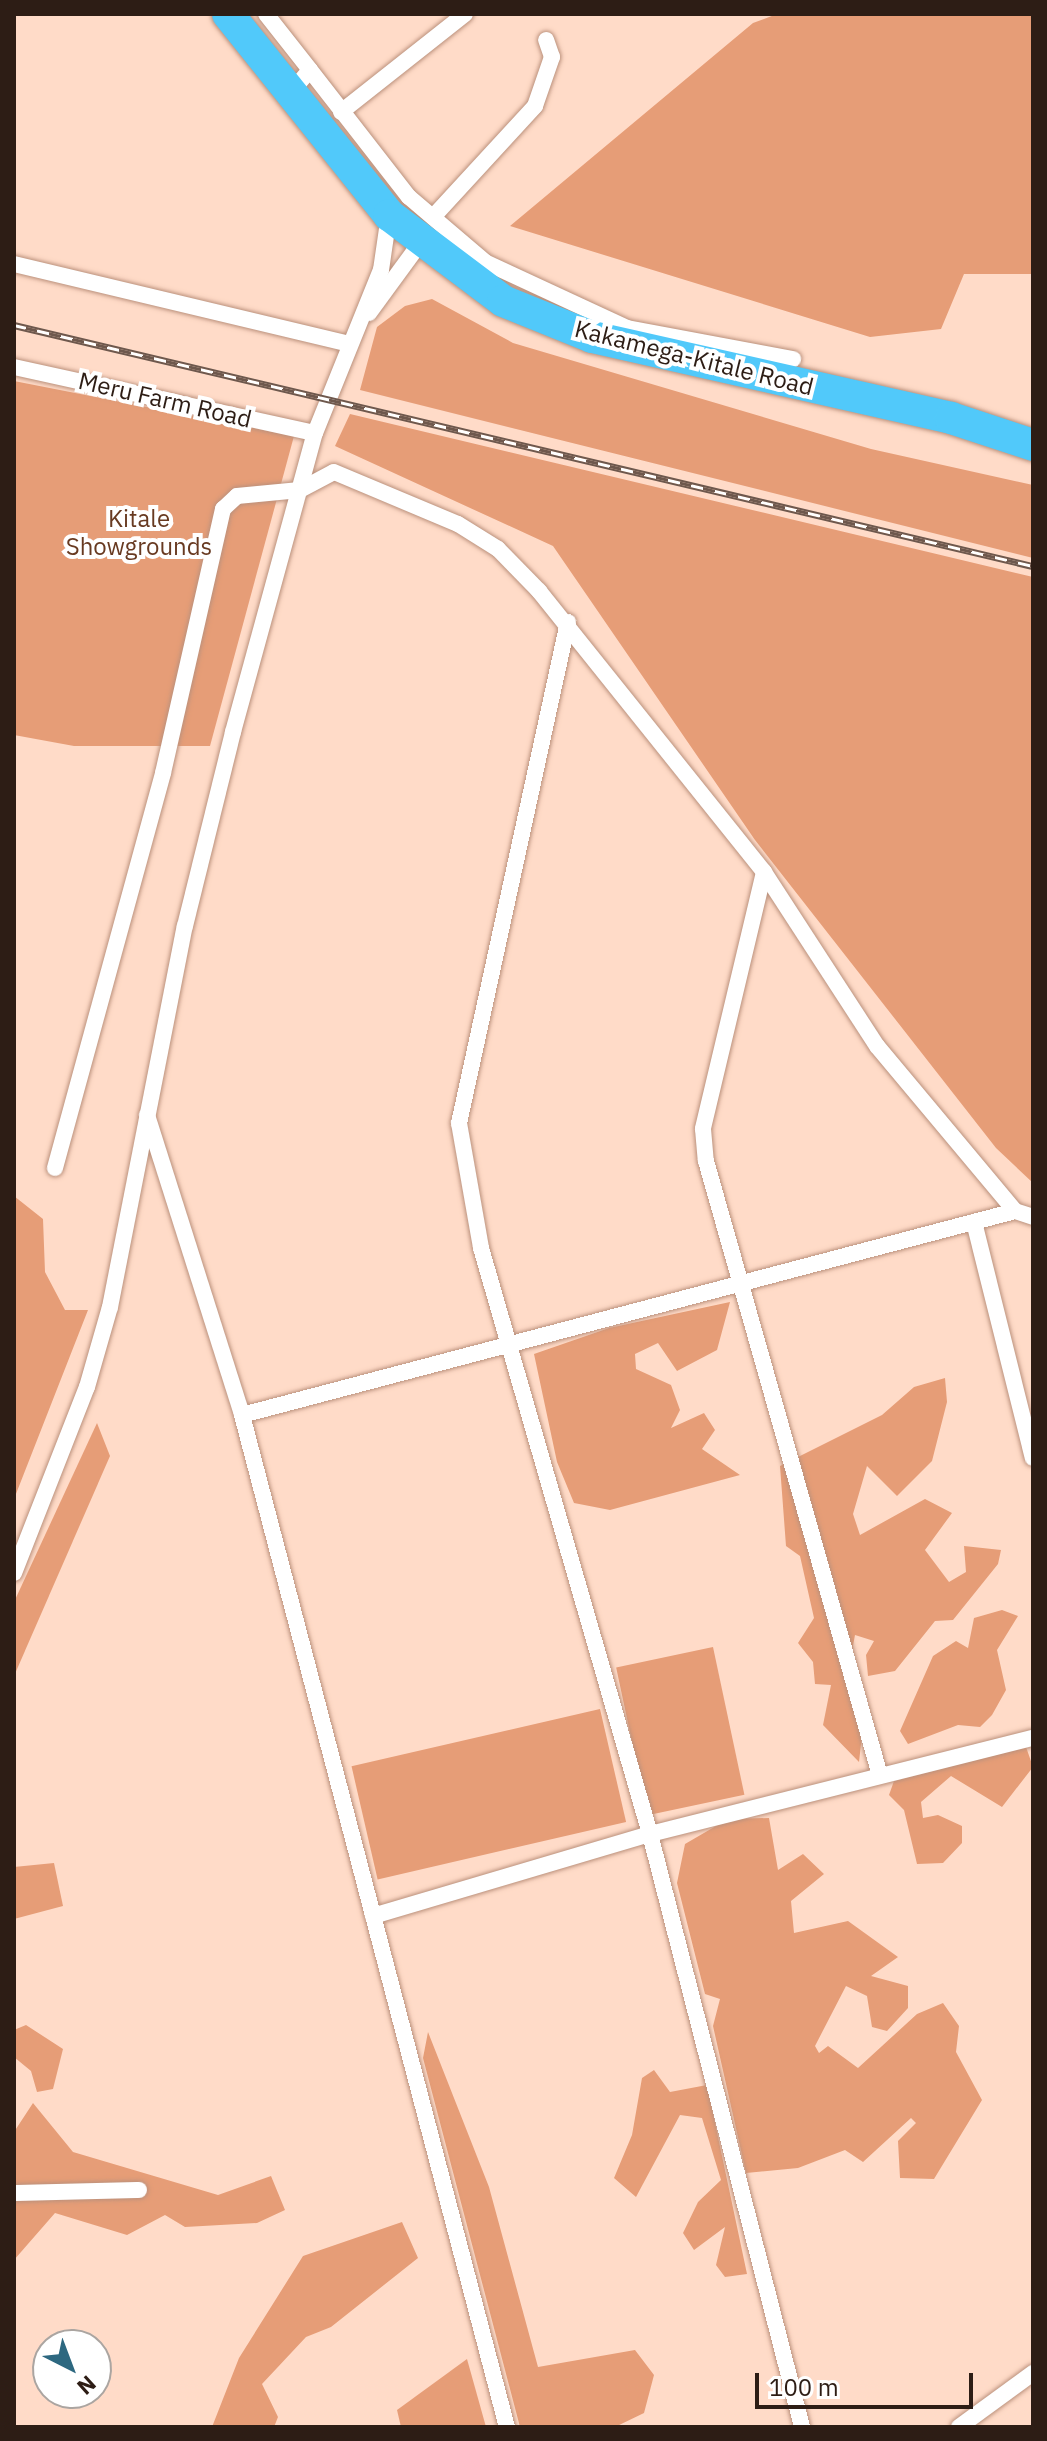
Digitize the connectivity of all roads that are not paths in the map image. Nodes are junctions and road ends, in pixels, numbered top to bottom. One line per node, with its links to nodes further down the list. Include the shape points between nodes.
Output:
1 (228, 14): 5 (highway, Kakamega-Kitale Road)
2 (266, 14): 5 (street)
3 (465, 14): 6 (street)
4 (546, 40): 8 (street, via 552,57 535,106)
5 (301, 81): 6 (street); 7 (highway, Kakamega-Kitale Road)
6 (341, 112): 8 (street)
7 (389, 215): 8 (highway, Kakamega-Kitale Road); 10 (street, via 381,270)
8 (427, 230): 10 (street); 12 (street, via 627,328); 14 (highway, Kakamega-Kitale Road, via 503,301 592,337)
9 (14, 264): 11 (street)
10 (365, 317): 11 (street)
11 (350, 344): 16 (street)
12 (793, 359)
13 (14, 367): 16 (street, Meru Farm Road)
14 (951, 418): 15 (highway, Kakamega-Kitale Road); 17 (highway, Kakamega-Kitale Road)
15 (1033, 421)
16 (315, 433): 18 (street)
17 (1033, 445)
18 (300, 490): 19 (street, via 334,472 458,524 498,549); 21 (street, via 229,747); 22 (street, via 237,496 223,509 163,773)
19 (568, 622): 20 (street); 27 (street, via 459,1123 471,1201)
20 (764, 872): 23 (street, via 877,1046); 26 (street, via 703,1129 713,1192)
21 (146, 1112): 28 (street); 30 (street, via 87,1387)
22 (55, 1168)
23 (1015, 1211): 24 (street); 25 (street)
24 (1033, 1217)
25 (974, 1222): 26 (street); 29 (street)
26 (743, 1285): 27 (street); 32 (street)
27 (509, 1347): 28 (street); 33 (street)
28 (242, 1415): 34 (street)
29 (1033, 1458)
30 (14, 1573)
31 (1033, 1738): 32 (street)
32 (879, 1772): 33 (street)
33 (650, 1834): 34 (street); 38 (street)
34 (373, 1916): 39 (street)
35 (139, 2190): 36 (street)
36 (14, 2193)
37 (1033, 2373): 40 (street)
38 (798, 2425)
39 (507, 2427)
40 (959, 2427)

